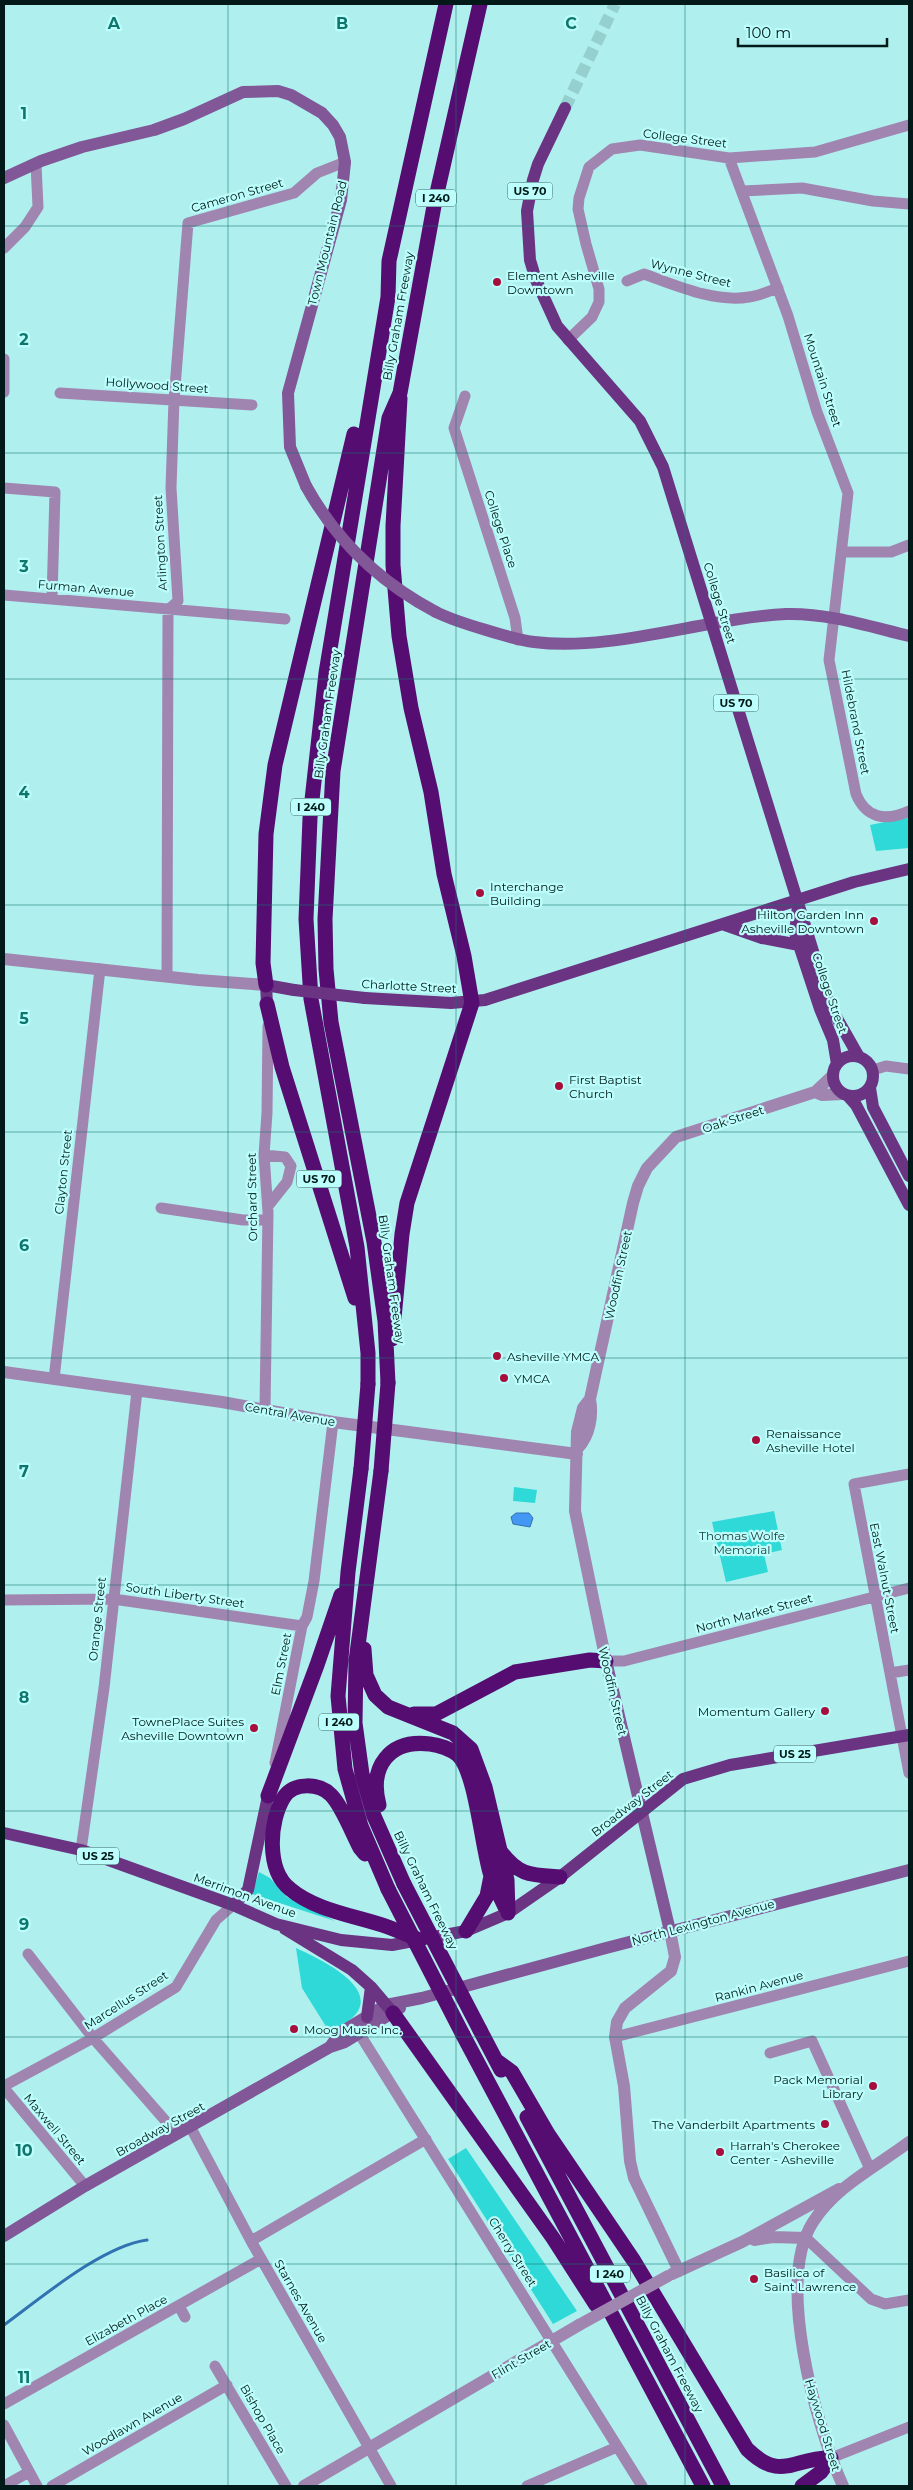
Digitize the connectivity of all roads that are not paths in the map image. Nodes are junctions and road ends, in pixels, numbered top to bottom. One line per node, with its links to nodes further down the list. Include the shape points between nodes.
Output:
1 (446, 4): 13 (highway, Billy Graham Freeway / I 240)
2 (480, 4): 20 (highway, Billy Graham Freeway / I 240, via 434,206)
3 (565, 108): 16 (main road, College Street / US 70, via 538,164 529,196 526,224 536,280 556,326)
4 (909, 125): 5 (street, College Street, via 815,152)
5 (729, 158): 9 (street, Mountain Street); 16 (street, College Street, via 628,145 612,149 588,168 578,209 599,289 599,302 592,317)
6 (345, 162): 7 (main road, Town Mountain Road, via 340,137 322,113 291,95 262,90 243,92 154,130 82,147); 11 (street, Cameron Street, via 317,173 294,193); 34 (main road, Town Mountain Road, bridge, via 341,200 288,393 290,447 306,486 328,523 353,550 397,588 452,620)
7 (36, 164): 8 (main road, Town Mountain Road); 12 (street, via 38,207 25,228)
8 (4, 178)
9 (742, 191): 10 (street, via 802,188); 15 (street, Mountain Street)
10 (909, 204)
11 (188, 223): 22 (street, Arlington Street)
12 (4, 248)
13 (389, 261): 43 (highway, via 350,455 275,766 266,834 263,963); 61 (highway, Billy Graham Freeway / I 240, via 388,297 325,682 310,818 306,919 311,999 357,1247)
14 (627, 281): 15 (street, Wynne Street, via 644,274 728,297 749,297)
15 (778, 288): 26 (street, Mountain Street, via 817,412 848,493)
16 (568, 340): 32 (main road, College Street / US 70, via 629,406 654,445 675,500)
17 (4, 359): 18 (street)
18 (4, 392)
19 (60, 393): 22 (street, Hollywood Street)
20 (400, 393): 44 (highway, via 393,526 404,672); 62 (highway, Billy Graham Freeway / I 240, via 389,418 333,771 325,919 331,1022 374,1242)
21 (465, 396): 34 (street, College Place, via 454,428 515,618)
22 (174, 400): 23 (street, Hollywood Street); 29 (street, Arlington Street, via 171,488 178,602)
23 (252, 405)
24 (4, 488): 28 (street, via 55,492)
25 (909, 546): 26 (street, via 891,552)
26 (842, 552): 30 (street, Mountain Street)
27 (4, 595): 28 (street, Furman Avenue)
28 (52, 599): 29 (street, Furman Avenue)
29 (168, 610): 31 (street, Furman Avenue); 42 (street, Arlington Street)
30 (834, 617): 32 (main road, via 789,614); 33 (main road); 35 (street, Hildebrand Street, via 829,660 856,794 869,814 884,816)
31 (286, 619)
32 (712, 623): 34 (main road, via 579,643); 37 (main road, College Street / US 70)
33 (909, 636)
34 (518, 640)
35 (909, 811)
36 (909, 869): 37 (main road, Charlotte Street, via 877,875)
37 (798, 901): 38 (main road, Charlotte Street); 39 (main road, College Street, via 795,933); 46 (main road, College Street, via 830,1006)
38 (725, 925): 39 (main road, via 762,938); 44 (main road, Charlotte Street)
39 (799, 945): 48 (main road, College Street, via 834,1046)
40 (4, 959): 41 (street, Charlotte Street)
41 (100, 969): 42 (street, Charlotte Street); 64 (street, Clayton Street)
42 (167, 976): 43 (street, Charlotte Street)
43 (266, 985): 44 (main road, Charlotte Street, bridge, via 365,998); 45 (main road, Orchard Street / US 70)
44 (472, 1003): 62 (highway, via 408,1203)
45 (267, 1004): 53 (street, Orchard Street, via 268,1113); 61 (highway, US 70, via 282,1066 342,1251)
46 (859, 1057): 48 (main road, via 849,1056); 49 (main road)
47 (909, 1069): 49 (street, via 886,1066)
48 (835, 1070): 51 (street, Oak Street); 52 (main road, via 834,1082)
49 (873, 1070): 50 (main road)
50 (870, 1088): 52 (main road, via 862,1094); 55 (main road, via 873,1106)
51 (815, 1092): 52 (street, Oak Street); 54 (street, Oak Street, via 676,1138)
52 (845, 1095): 56 (main road, via 856,1105)
53 (264, 1155): 58 (street, Orchard Street); 58 (street, via 285,1157 291,1166 287,1182)
54 (656, 1156): 68 (street, Woodfin Street, via 636,1194 590,1399 592,1411 587,1434)
55 (909, 1176)
56 (906, 1186): 57 (main road)
57 (909, 1205)
58 (268, 1206): 60 (street, Orchard Street)
59 (161, 1208): 60 (street, via 243,1220)
60 (268, 1220): 66 (street, Orchard Street)
61 (368, 1353): 70 (highway, Billy Graham Freeway / I 240, bridge, via 361,1469)
62 (388, 1365): 75 (highway, Billy Graham Freeway / I 240, bridge, via 381,1471)
63 (4, 1372): 64 (street, Central Avenue)
64 (54, 1379): 65 (street, Central Avenue)
65 (137, 1391): 66 (street, Central Avenue); 73 (street, Orange Street)
66 (265, 1409): 67 (street, Central Avenue)
67 (334, 1422): 68 (street, Central Avenue); 76 (street, Elm Street, via 314,1581 307,1618)
68 (578, 1451): 77 (street, Woodfin Street, via 574,1511)
69 (909, 1474): 72 (street, East Walnut Street, via 854,1484)
70 (348, 1572): 83 (highway); 89 (highway, Billy Graham Freeway / I 240, via 338,1696 340,1736 345,1769 361,1826)
71 (909, 1588): 72 (street, North Market Street)
72 (874, 1596): 77 (street, North Market Street, via 624,1661); 79 (street, East Walnut Street)
73 (113, 1599): 74 (street, South Liberty Street); 76 (street, South Liberty Street); 87 (street, Orange Street)
74 (4, 1600)
75 (361, 1622): 80 (highway, via 366,1675 376,1694 388,1707); 88 (highway, Billy Graham Freeway / I 240, via 354,1688 355,1723 362,1774)
76 (302, 1626): 83 (street, Elm Street)
77 (606, 1661): 80 (highway, via 590,1660 515,1672 436,1714); 84 (main road, Woodfin Street)
78 (909, 1670): 79 (street)
79 (890, 1673): 81 (street, East Walnut Street)
80 (406, 1714): 86 (highway, via 453,1733 471,1749 485,1787)
81 (905, 1736): 82 (street, East Walnut Street); 84 (main road, Broadway Street / US 25, via 721,1768 683,1780)
82 (909, 1773)
83 (268, 1796): 93 (main road, Elm Street, via 248,1890)
84 (642, 1812): 92 (main road, Broadway Street / US 25); 96 (main road, Woodfin Street)
85 (4, 1833): 87 (main road, Merrimon Avenue / US 25)
86 (498, 1849): 92 (highway, via 510,1864 528,1875); 94 (highway, via 507,1880)
87 (81, 1850): 93 (main road, Merrimon Avenue / US 25)
88 (392, 1861): 91 (highway, via 376,1794 380,1764 389,1754 405,1745 439,1745 458,1755 468,1773); 110 (highway, Billy Graham Freeway / I 240, bridge)
89 (377, 1867): 98 (highway, via 360,1848 333,1796 324,1789 298,1787 284,1797 271,1850 281,1880 290,1890 346,1916 388,1927); 129 (highway, Billy Graham Freeway / I 240, bridge)
90 (909, 1870): 96 (main road, North Lexington Avenue)
91 (491, 1876): 94 (highway); 97 (highway, via 487,1896)
92 (560, 1877): 94 (main road, Broadway Street / US 25)
93 (233, 1905): 95 (main road, Merrimon Avenue / US 25); 107 (street, Marcellus Street, via 216,1920 176,1987)
94 (508, 1913): 97 (main road, Merrimon Avenue / US 25)
95 (276, 1924): 98 (main road, Merrimon Avenue / US 25, via 341,1940 392,1945); 102 (main road, via 352,1970)
96 (670, 1931): 101 (main road, North Lexington Avenue); 106 (street, via 675,1958 670,1970 625,2008 617,2022)
97 (466, 1932): 98 (main road, Merrimon Avenue / US 25)
98 (421, 1941)
99 (28, 1954): 107 (street)
100 (909, 1961): 106 (street, Rankin Avenue)
101 (498, 1977): 103 (main road, Broadway Street)
102 (371, 1987): 103 (main road); 104 (main road)
103 (389, 2009): 104 (main road, Broadway Street); 105 (main road, Broadway Street); 129 (highway, via 553,2238 616,2336)
104 (368, 2017): 108 (main road, Broadway Street, via 340,2033)
105 (359, 2033): 108 (main road, Broadway Street); 113 (street, Cherry Street)
106 (615, 2037): 124 (street, via 634,2178)
107 (93, 2038): 111 (street, Marcellus Street); 112 (street, via 170,2126)
108 (330, 2047): 112 (main road, Broadway Street)
109 (770, 2052): 115 (street, via 812,2041)
110 (497, 2061): 138 (highway, via 512,2072 548,2134 634,2262 747,2448 760,2460 779,2467 796,2466 817,2457); 150 (highway, Billy Graham Freeway / I 240)
111 (4, 2087): 116 (street, Maxwell Street)
112 (191, 2128): 116 (main road, Broadway Street); 121 (street, Starnes Avenue)
113 (426, 2139): 121 (street); 128 (street, Cherry Street)
114 (909, 2142): 115 (street, Haywood Street)
115 (870, 2169): 117 (street, Haywood Street)
116 (85, 2186): 119 (main road, Broadway Street)
117 (844, 2187): 118 (street, Flint Street); 120 (street, Haywood Street, via 820,2212)
118 (779, 2223): 120 (street); 122 (street, Flint Street)
119 (4, 2236)
120 (806, 2238): 122 (street, Flint Street, via 773,2237); 125 (street, via 871,2299 886,2304); 138 (street, Haywood Street, via 800,2264 802,2348 811,2394)
121 (251, 2241): 123 (street, Starnes Avenue)
122 (742, 2242): 124 (street, Flint Street)
123 (261, 2259): 126 (street, Elizabeth Place); 136 (street, Starnes Avenue)
124 (674, 2274): 128 (street, Flint Street, bridge)
125 (909, 2300)
126 (179, 2306): 127 (street); 132 (street, Elizabeth Place)
127 (186, 2317)
128 (553, 2341): 135 (street, Cherry Street); 136 (street, Flint Street)
129 (637, 2362): 137 (highway, Billy Graham Freeway / I 240)
130 (216, 2366): 131 (street, Bishop Place)
131 (227, 2386): 142 (street, Woodlawn Avenue); 143 (street, Bishop Place)
132 (4, 2404)
133 (4, 2425): 139 (street)
134 (909, 2427): 138 (street)
135 (617, 2446): 146 (street); 147 (street, Cherry Street)
136 (370, 2448): 144 (street, Flint Street); 145 (street, Starnes Avenue)
137 (683, 2449): 148 (highway); 149 (highway, Billy Graham Freeway / I 240)
138 (830, 2458): 151 (highway, via 821,2472); 152 (street, Haywood Street)
139 (28, 2472): 140 (street); 141 (street)
140 (4, 2486)
141 (36, 2486)
142 (52, 2486)
143 (286, 2486)
144 (304, 2486)
145 (392, 2486)
146 (527, 2486)
147 (642, 2486)
148 (695, 2486)
149 (703, 2486)
150 (723, 2486)
151 (802, 2486)
152 (843, 2486)

